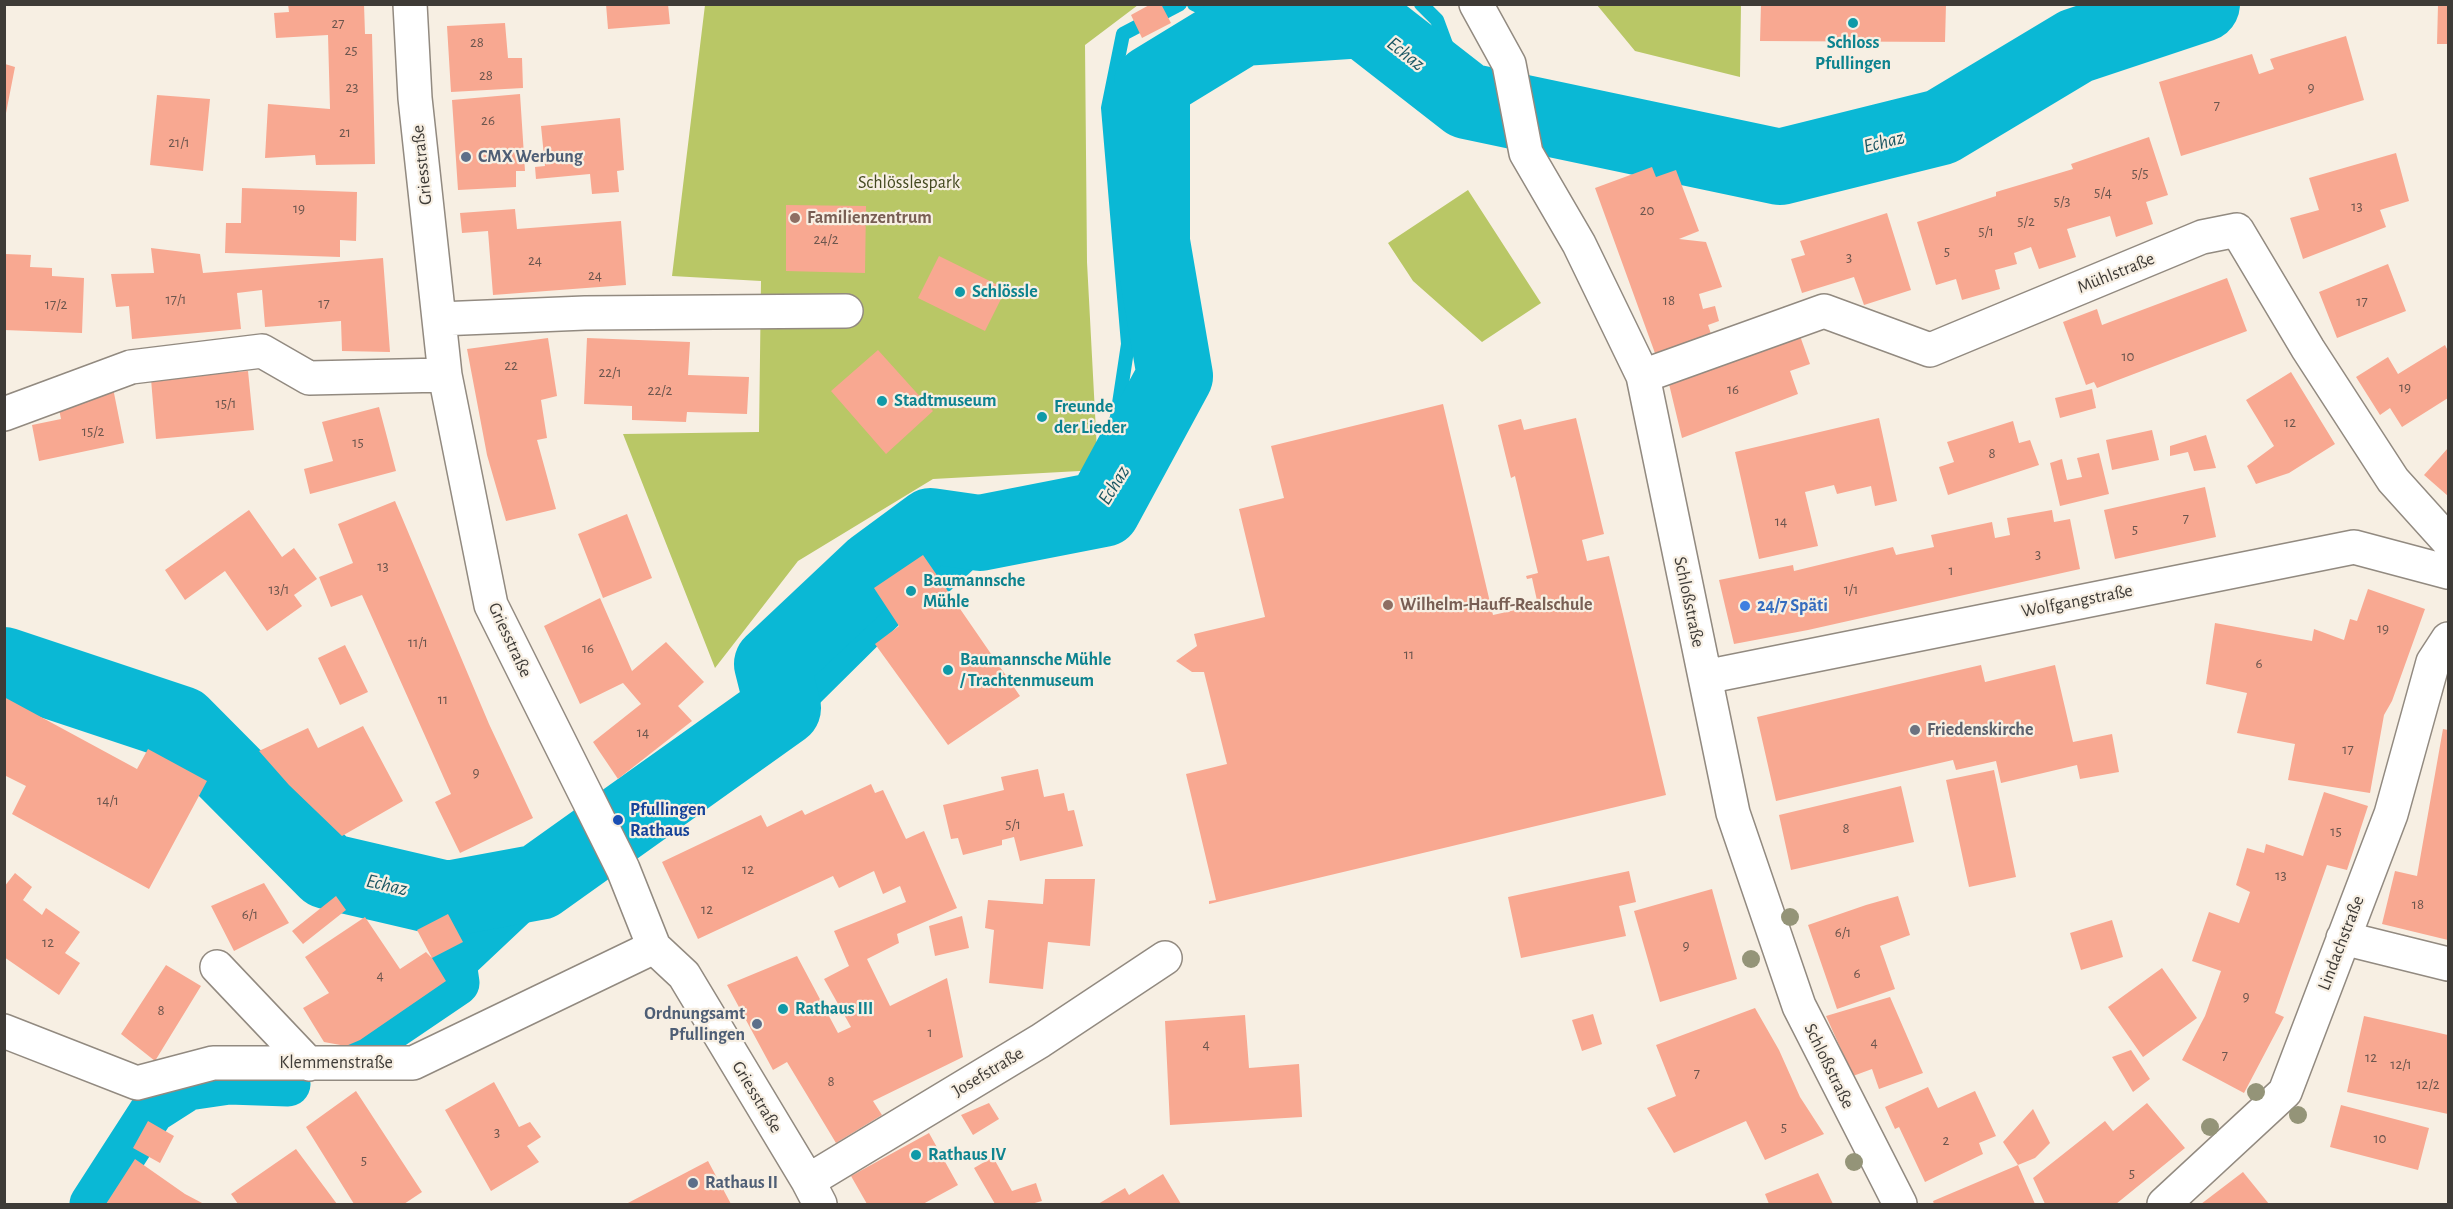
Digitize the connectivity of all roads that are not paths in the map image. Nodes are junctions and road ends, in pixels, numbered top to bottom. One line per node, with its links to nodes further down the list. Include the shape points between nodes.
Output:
1 (410, 4): 4 (street, Griesstraße, via 415,98)
2 (1476, 4): 6 (street, Schloßstraße, via 1509,64 1526,153 1579,244)
3 (846, 311): 4 (street, via 585,313)
4 (439, 319): 5 (street, Griesstraße)
5 (445, 375): 7 (street, via 309,378 262,351 131,367); 13 (street, Griesstraße, via 491,606 623,869)
6 (1643, 376): 8 (street, Mühlstraße, via 1824,311 1930,350 2202,237 2237,230 2393,480); 11 (street, Schloßstraße)
7 (4, 414)
8 (2448, 541)
9 (2448, 572): 11 (street, Wolfgangstraße, via 2354,547)
10 (2448, 639): 12 (street, Lindachstraße, via 2433,662 2391,814)
11 (1705, 677): 20 (street, Schloßstraße, via 1733,813 1799,1006)
12 (2343, 938): 15 (street); 21 (street, Lindachstraße, via 2285,1092)
13 (654, 947): 18 (street, Klemmenstraße, via 413,1063); 19 (street, Griesstraße, via 684,975)
14 (1165, 958): 19 (street, Josefstraße)
15 (2448, 964)
16 (217, 967): 18 (street)
17 (4, 1031): 18 (street, Klemmenstraße, via 136,1083 213,1063)
18 (309, 1064)
19 (814, 1193)
20 (1900, 1204)
21 (2163, 1204)

